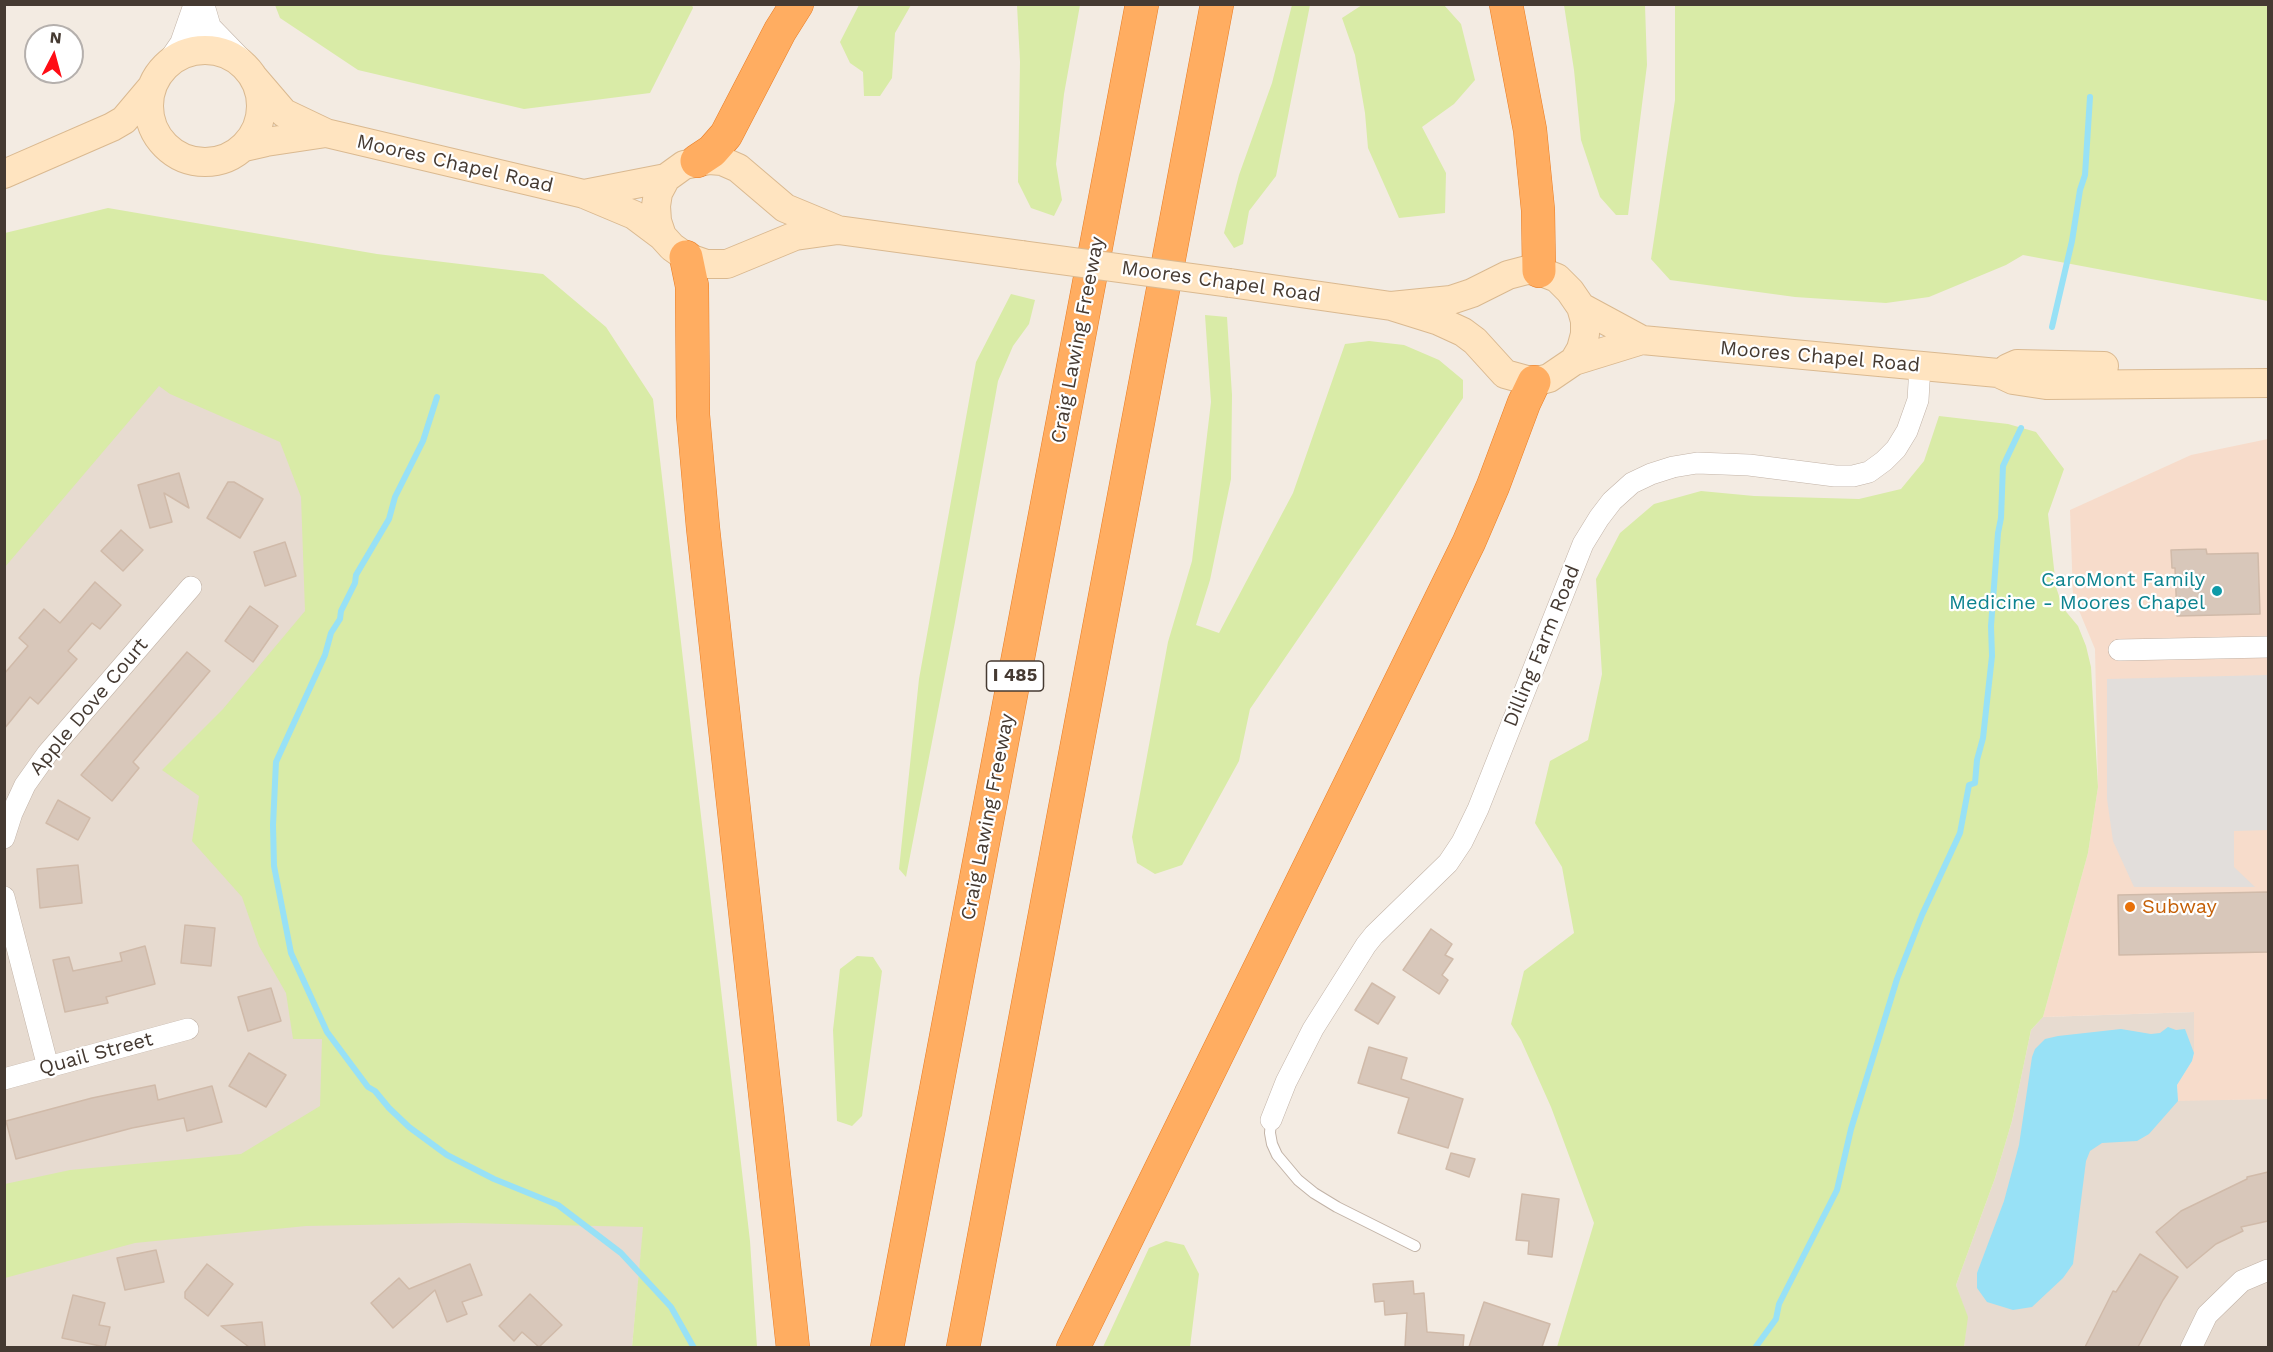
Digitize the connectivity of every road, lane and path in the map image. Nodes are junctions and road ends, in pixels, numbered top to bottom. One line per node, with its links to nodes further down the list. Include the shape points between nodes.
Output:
1 (199, 4): 6 (street); 7 (street, via 208,28)
2 (796, 4): 13 (highway, via 726,135)
3 (1142, 4): 41 (highway, Craig Lawing Freeway / I 485)
4 (1217, 4): 42 (highway)
5 (1506, 4): 19 (highway, via 1530,130)
6 (172, 60): 7 (main road, via 189,52 208,50 226,54); 8 (main road, via 159,72)
7 (248, 71): 9 (main road, Moores Chapel Road, via 284,113); 11 (main road, via 261,95 261,114)
8 (151, 88): 10 (main road, via 124,120); 12 (main road, via 148,106 152,124)
9 (326, 133): 11 (main road, Moores Chapel Road); 16 (main road, Moores Chapel Road)
10 (98, 135): 12 (main road, via 136,139); 14 (main road)
11 (244, 147): 12 (main road, via 210,162 191,161)
12 (173, 153)
13 (697, 161): 15 (main road, Moores Chapel Road); 17 (main road, Moores Chapel Road, via 722,161 738,168 785,208)
14 (4, 174)
15 (666, 178): 16 (main road, Moores Chapel Road); 18 (main road, via 658,193 657,220)
16 (584, 194): 18 (main road, Moores Chapel Road, via 634,215)
17 (838, 230): 18 (main road, Moores Chapel Road, via 795,236 727,264 706,264); 20 (main road, Moores Chapel Road, bridge)
18 (674, 246): 40 (highway, via 692,286 693,415 703,528)
19 (1539, 271): 20 (main road, Moores Chapel Road, via 1508,275 1451,300); 21 (main road, Moores Chapel Road, via 1557,278)
20 (1390, 306): 27 (main road, Moores Chapel Road, via 1463,332 1505,374)
21 (1581, 307): 22 (main road, Moores Chapel Road); 23 (main road, via 1585,334)
22 (1641, 340): 23 (main road, Moores Chapel Road); 24 (main road, Moores Chapel Road)
23 (1574, 361): 27 (main road, Moores Chapel Road)
24 (1920, 366): 26 (main road, Moores Chapel Road); 37 (street, Dilling Farm Road, via 1918,400 1907,431 1896,449 1869,472 1834,476 1696,463 1651,474 1632,483 1612,501 1583,544 1462,843 1448,863 1366,945 1313,1029)
25 (2268, 366): 26 (main road, Moores Chapel Road, via 2017,364)
26 (1998, 373): 28 (main road, Moores Chapel Road, via 2013,380 2055,386)
27 (1534, 382): 43 (highway, via 1469,542)
28 (2268, 383)
29 (191, 587): 32 (street, Apple Dove Court, via 47,754 25,785)
30 (2268, 647): 31 (street)
31 (2119, 650)
32 (4, 838)
33 (4, 897): 35 (street)
34 (188, 1029): 35 (street, Quail Street)
35 (48, 1067): 36 (street, Quail Street)
36 (4, 1079)
37 (1271, 1120): 38 (lane, via 1272,1144 1298,1180 1337,1207)
38 (1415, 1246)
39 (2268, 1270): 44 (street, via 2242,1281 2207,1315)
40 (793, 1347)
41 (887, 1347)
42 (963, 1347)
43 (1073, 1347)
44 (2191, 1347)

